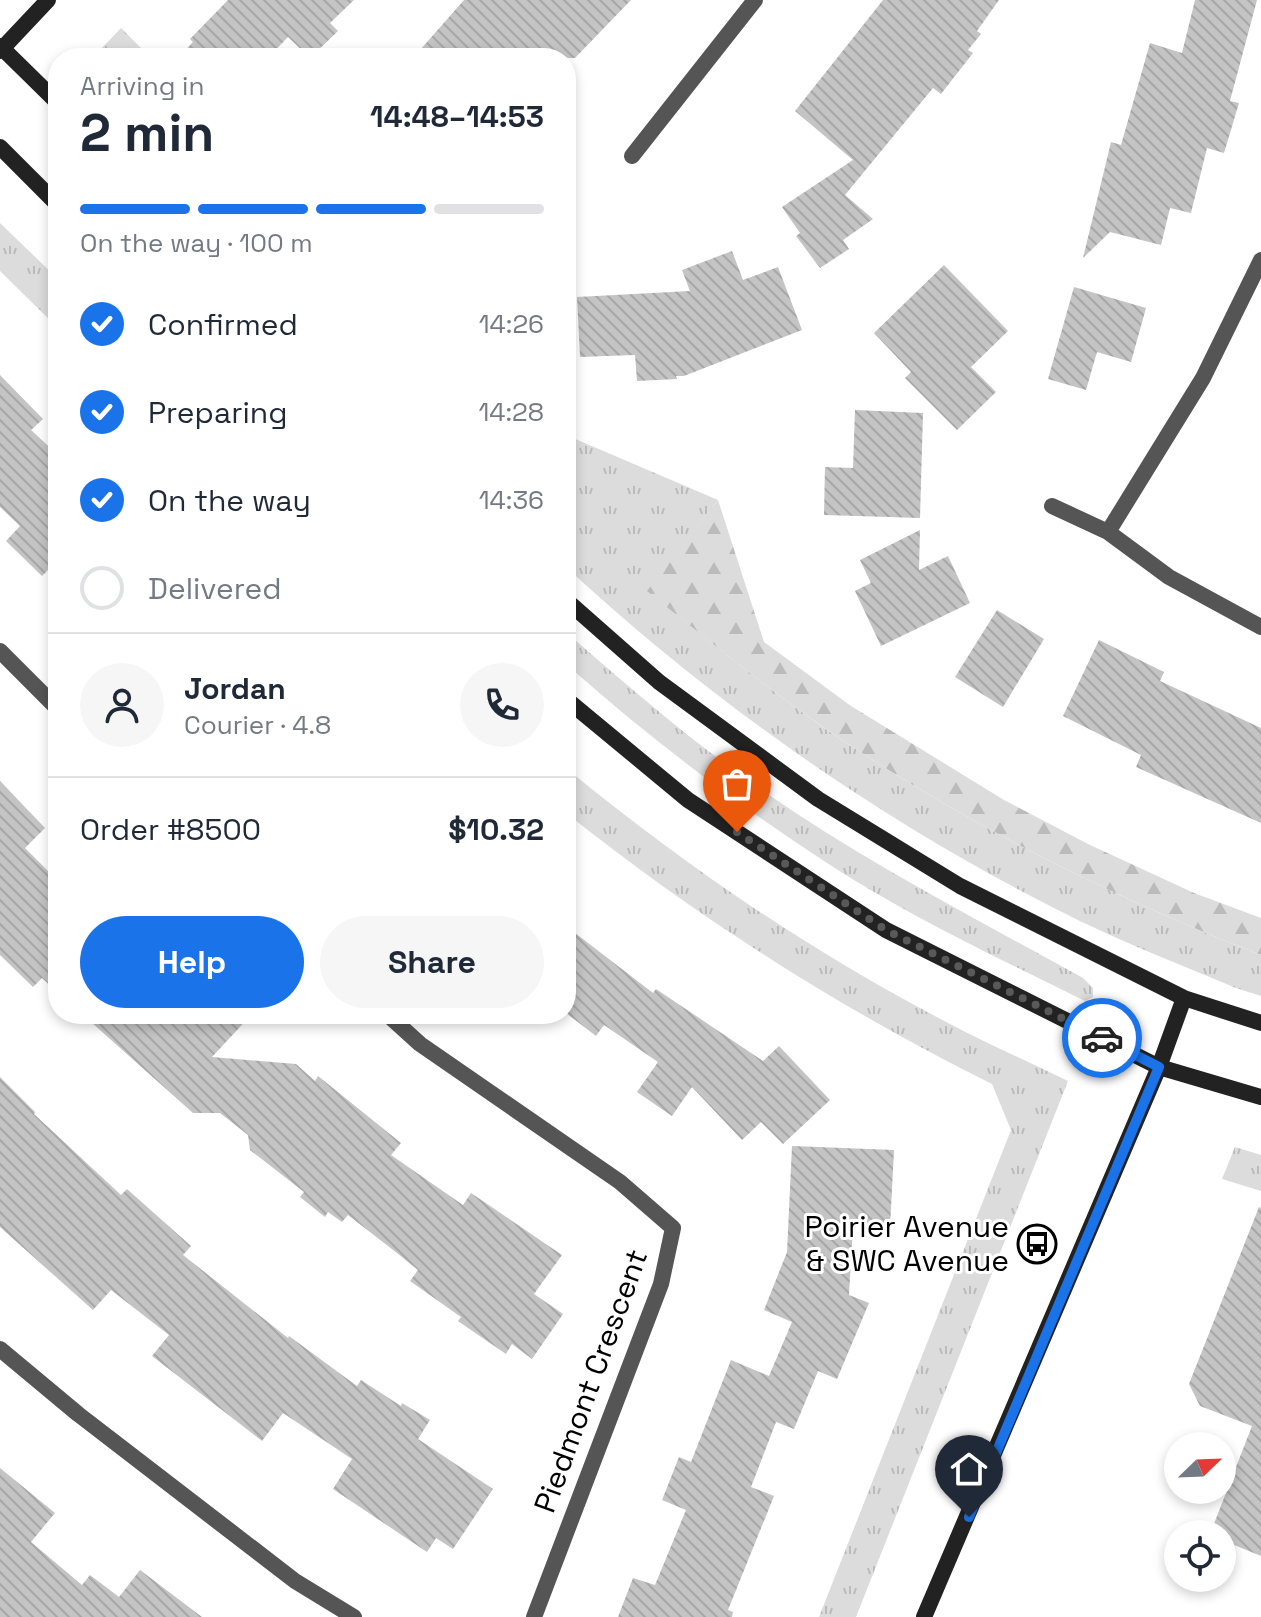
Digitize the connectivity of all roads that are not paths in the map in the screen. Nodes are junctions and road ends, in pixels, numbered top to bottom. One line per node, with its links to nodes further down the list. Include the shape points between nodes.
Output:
1 (48, 0): 3 (main road)
2 (755, 0): 6 (street)
3 (1, 49): 4 (main road)
4 (48, 94)
5 (0, 147): 7 (main road)
6 (632, 156)
7 (48, 195)
8 (1261, 260): 10 (street, via 1203,378)
9 (1052, 506): 10 (street)
10 (1108, 532): 12 (street, via 1169,577)
11 (576, 609): 16 (main road, via 659,682 818,799 960,886)
12 (1261, 627)
13 (0, 651): 14 (street)
14 (48, 699)
15 (576, 707): 19 (main road, via 688,800 886,930)
16 (1184, 998): 17 (main road); 19 (main road)
17 (1261, 1023)
18 (398, 1024): 23 (street, Piedmont Crescent, via 620,1182 673,1228 661,1284)
19 (1159, 1067): 20 (main road); 24 (main road)
20 (1261, 1097)
21 (0, 1349): 22 (street, via 295,1581)
22 (354, 1617)
23 (534, 1617)
24 (924, 1617)

